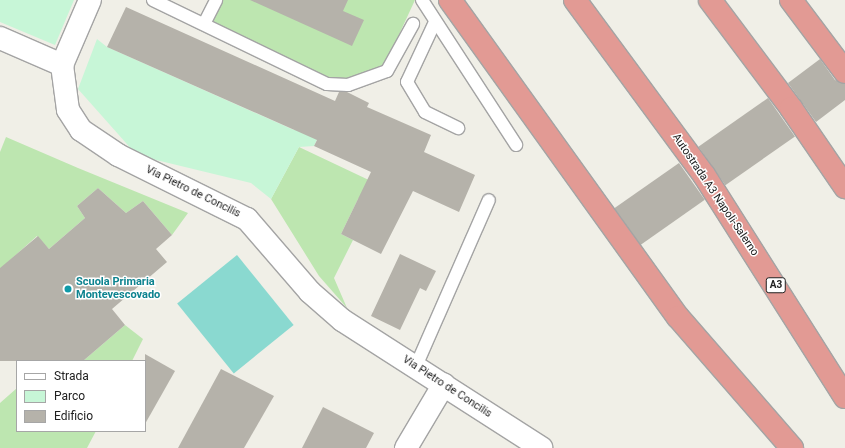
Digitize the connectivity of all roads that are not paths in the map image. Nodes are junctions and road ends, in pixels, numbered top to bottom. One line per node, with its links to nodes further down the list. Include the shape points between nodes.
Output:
1 (90, 0): 13 (street)
2 (154, 0): 10 (lane)
3 (216, 0): 10 (lane)
4 (422, 0): 9 (lane)
5 (450, 0): 24 (highway, via 678,317)
6 (575, 0): 21 (highway, Autostrada A3 Napoli-Salerno / A3, via 704,175)
7 (710, 0): 17 (highway, via 791,108)
8 (791, 0): 14 (highway)
9 (435, 22): 15 (lane, via 407,82 425,112); 16 (lane)
10 (204, 24): 11 (lane, via 327,84 348,85 387,71)
11 (413, 24)
12 (0, 38): 13 (street)
13 (62, 65): 19 (street, Via Pietro de Concilis, via 68,110 81,130 118,155 247,219 315,297 342,320)
14 (845, 72)
15 (458, 128)
16 (516, 145)
17 (845, 187)
18 (489, 200): 19 (lane)
19 (416, 366): 20 (street, Via Pietro de Concilis)
20 (444, 384): 22 (street); 23 (street, Via Pietro de Concilis)
21 (845, 397)
22 (406, 448)
23 (541, 448)
24 (792, 448)

